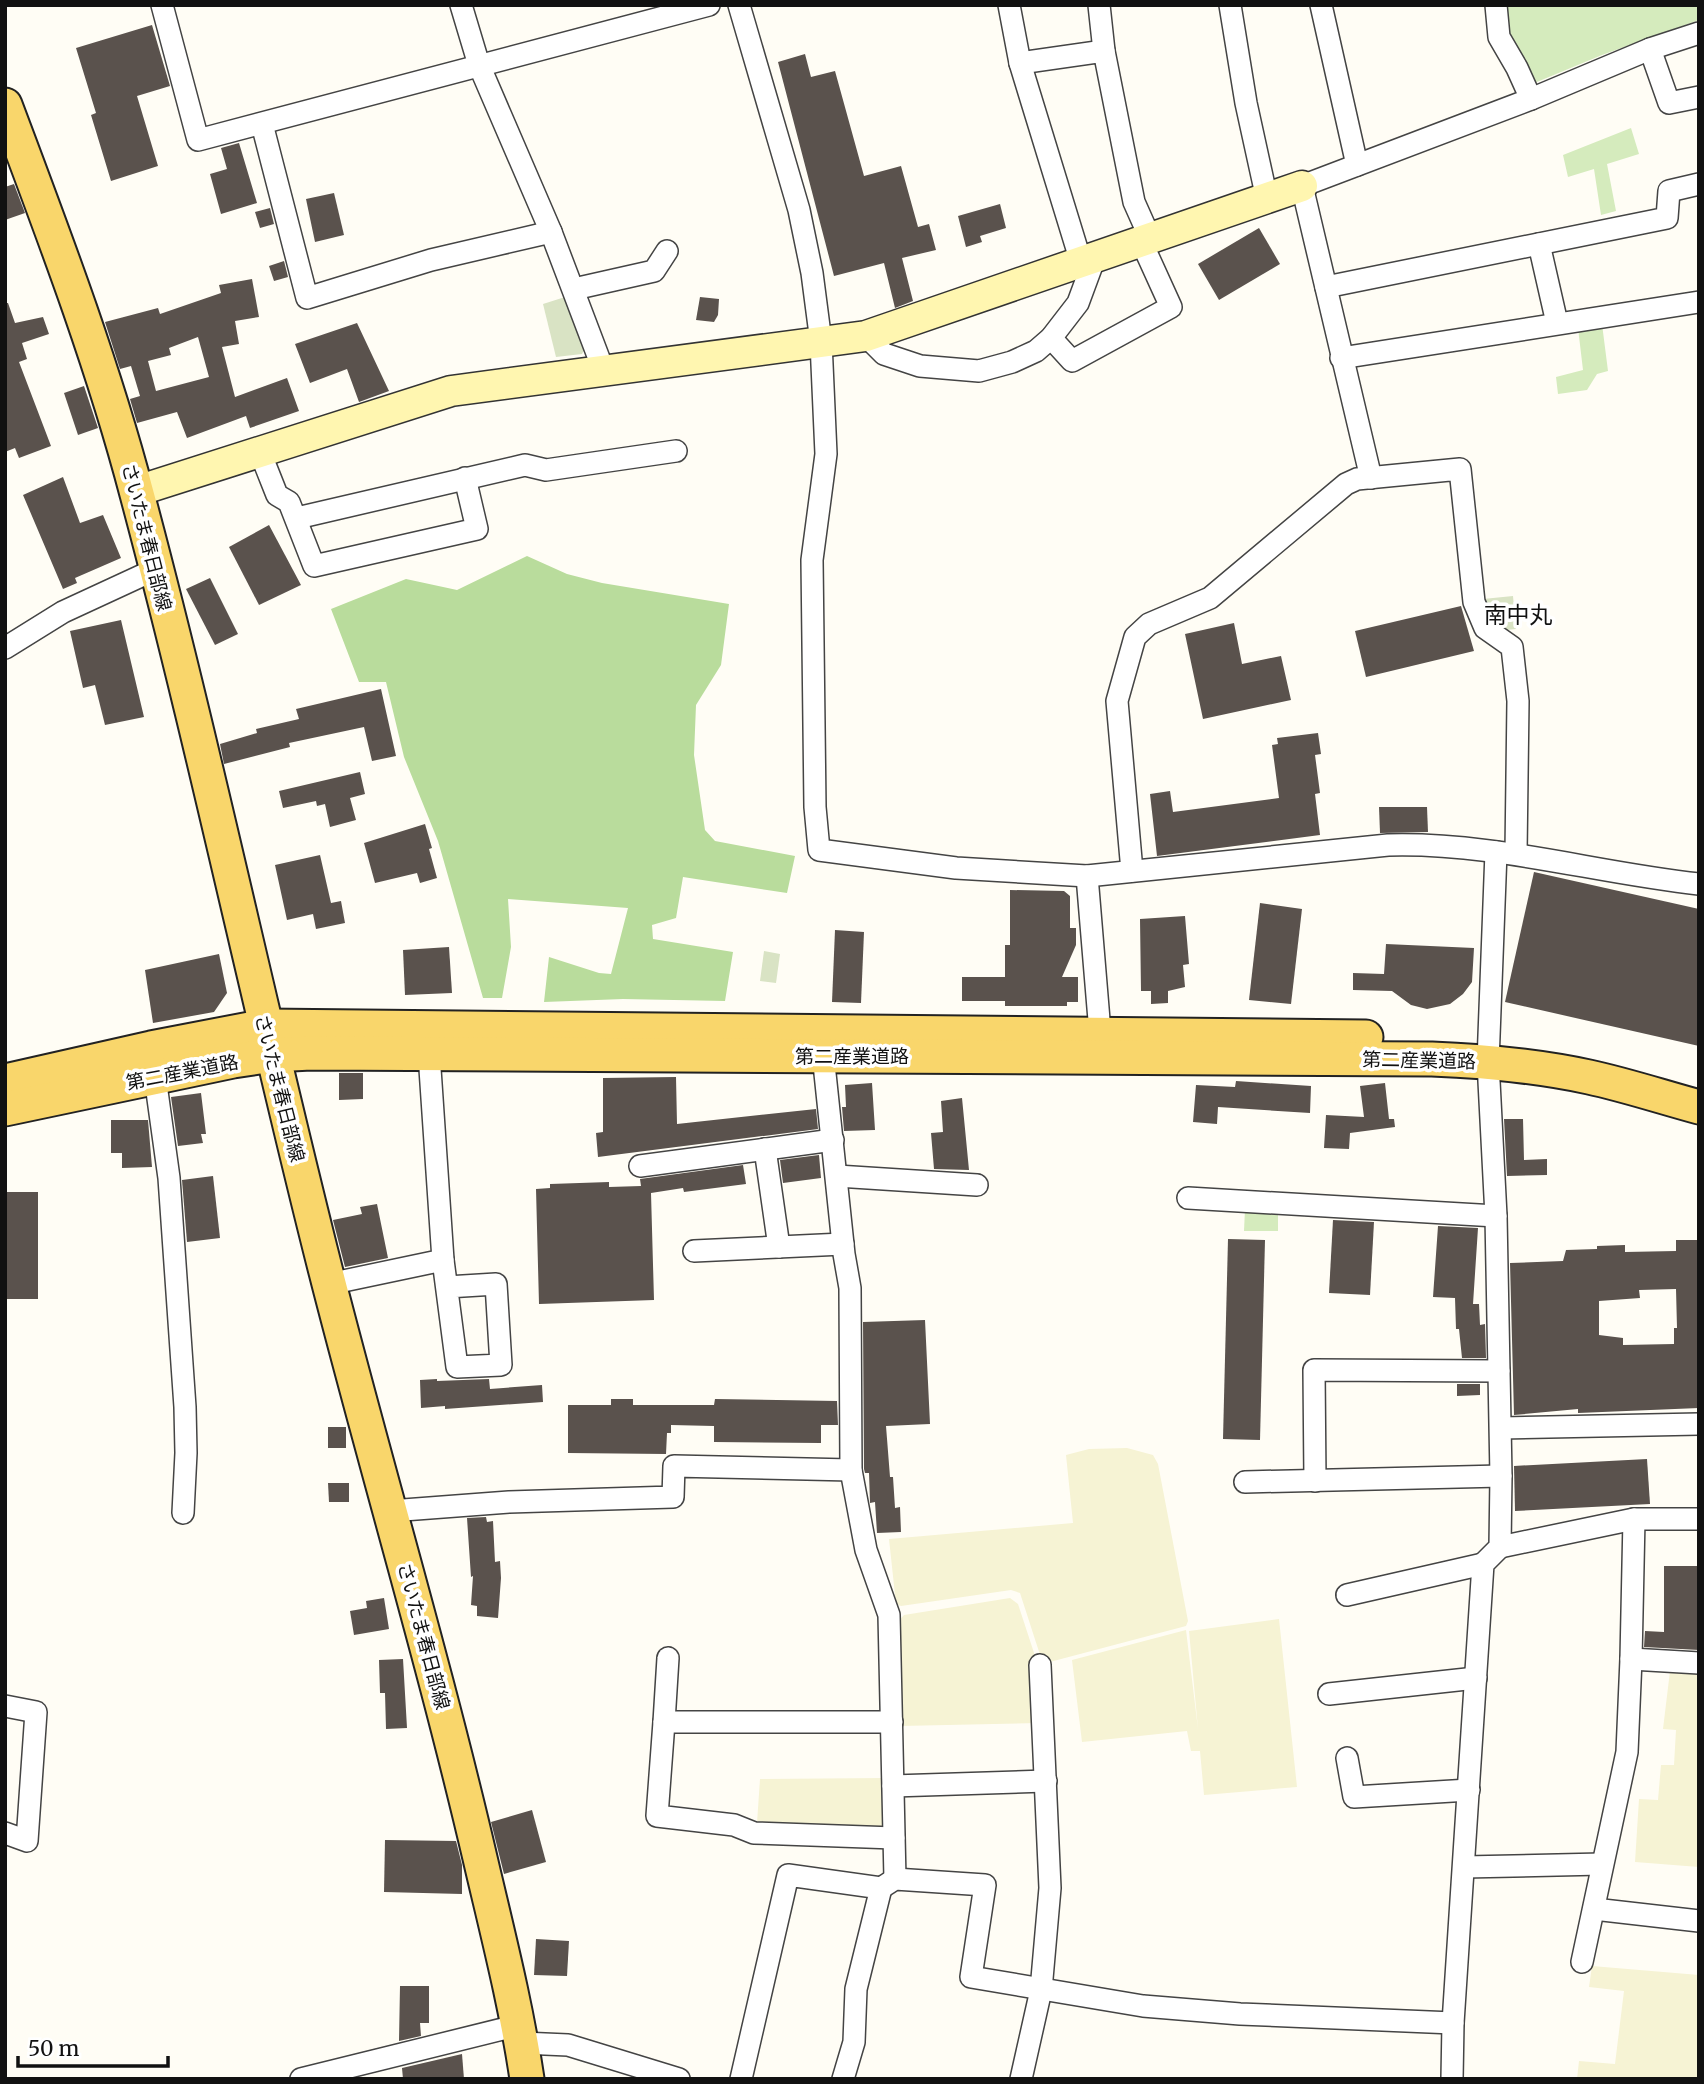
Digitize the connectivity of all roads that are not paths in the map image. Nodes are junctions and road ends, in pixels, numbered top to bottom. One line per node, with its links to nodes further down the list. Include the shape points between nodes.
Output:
1 (162, 5): 18 (street, via 198,140)
2 (461, 5): 14 (street)
3 (709, 5): 14 (street)
4 (739, 5): 34 (street, via 799,210)
5 (1009, 5): 13 (street)
6 (1099, 5): 12 (street)
7 (1230, 5): 22 (street)
8 (1321, 5): 19 (street)
9 (1496, 5): 16 (street, via 1499,37)
10 (1699, 33): 11 (street)
11 (1650, 49): 15 (street, via 1669,103); 16 (street)
12 (1104, 51): 13 (street); 24 (street)
13 (1020, 63): 27 (street)
14 (480, 65): 18 (street); 23 (street)
15 (1699, 97)
16 (1531, 99): 19 (street)
17 (5, 105): 41 (main road, さいたま春日部線, via 76,292)
18 (262, 124): 23 (street, via 307,298 431,260)
19 (1357, 165): 21 (street)
20 (1699, 184): 25 (street, via 1669,191 1667,218)
21 (1302, 186): 22 (street); 28 (street)
22 (1267, 199): 24 (street)
23 (551, 232): 29 (street)
24 (1145, 240): 27 (street); 33 (street, via 1171,307 1072,361)
25 (1539, 244): 28 (street); 31 (street)
26 (667, 251): 29 (street, via 654,271)
27 (1088, 260): 32 (street); 33 (street, via 1078,303)
28 (1325, 287): 35 (street)
29 (574, 289): 36 (street)
30 (1699, 302): 31 (street)
31 (1556, 323): 35 (street)
32 (866, 336): 33 (street, via 884,354 919,366 979,371 1012,362); 34 (street)
33 (1051, 338)
34 (821, 342): 36 (street); 47 (street, via 826,454 812,560 814,807 819,850 956,868)
35 (1341, 358): 40 (street)
36 (603, 369): 38 (street, via 451,391)
37 (676, 451): 39 (street, via 546,470 525,465)
38 (260, 452): 41 (street); 42 (street, via 277,495 289,502)
39 (466, 478): 42 (street); 42 (street, via 477,529 314,566)
40 (1371, 478): 45 (street, via 1460,468 1474,602 1485,628 1512,647 1518,701); 46 (street, via 1346,484 1210,598 1149,624 1135,637 1117,701)
41 (137, 492): 43 (main road, さいたま春日部線)
42 (297, 518)
43 (156, 569): 44 (street, via 63,612); 49 (main road, さいたま春日部線)
44 (5, 648)
45 (1506, 852): 46 (street, via 1388,845); 48 (street); 52 (street)
46 (1132, 871): 47 (street)
47 (1087, 876): 51 (street)
48 (1699, 884)
49 (269, 1041): 50 (main road, 第二産業道路, via 415,1026); 53 (main road, 第二産業道路); 54 (main road, 第二産業道路); 55 (main road, 第二産業道路, via 151,1048); 70 (main road, さいたま春日部線)
50 (822, 1044): 51 (main road, 第二産業道路); 53 (main road, 第二産業道路); 59 (street)
51 (1101, 1046): 52 (main road, 第二産業道路, via 1435,1038)
52 (1488, 1051): 56 (main road, 第二産業道路, via 1595,1056); 57 (main road, 第二産業道路); 65 (street)
53 (429, 1054): 69 (street)
54 (155, 1077): 58 (main road, 第二産業道路); 80 (street, via 169,1178 185,1407)
55 (5, 1080)
56 (1699, 1084)
57 (1699, 1107)
58 (5, 1109)
59 (833, 1140): 60 (street); 62 (street)
60 (765, 1149): 61 (street); 67 (street)
61 (640, 1166)
62 (837, 1176): 63 (street); 66 (street)
63 (976, 1185)
64 (1188, 1198): 65 (street)
65 (1496, 1216): 72 (street)
66 (843, 1244): 67 (street); 75 (street, via 850,1288)
67 (779, 1247): 68 (street)
68 (694, 1251)
69 (443, 1260): 70 (street); 71 (street)
70 (329, 1284): 79 (main road, さいたま春日部線)
71 (447, 1287)
72 (1499, 1371): 74 (street); 77 (street, via 1314,1370)
73 (1699, 1423): 74 (street)
74 (1501, 1428): 76 (street)
75 (851, 1470): 79 (street, via 674,1466 673,1497); 94 (street, via 866,1550 889,1615)
76 (1502, 1476): 77 (street); 83 (street)
77 (1315, 1481): 78 (street)
78 (1245, 1482)
79 (390, 1511): 109 (main road, さいたま春日部線, via 447,1721)
80 (183, 1513)
81 (1634, 1519): 82 (street); 83 (street); 87 (street)
82 (1699, 1519)
83 (1500, 1547): 84 (street)
84 (1483, 1564): 85 (street); 90 (street)
85 (1347, 1595)
86 (668, 1658): 93 (street)
87 (1631, 1659): 88 (street); 101 (street, via 1627,1752)
88 (1699, 1663)
89 (1040, 1665): 96 (street)
90 (1476, 1678): 91 (street); 98 (street)
91 (1329, 1694)
92 (5, 1706): 99 (street, via 36,1712 27,1840)
93 (664, 1722): 94 (street); 100 (street, via 657,1816 734,1825 754,1833)
94 (892, 1722): 97 (street)
95 (1347, 1758): 98 (street, via 1354,1797)
96 (1046, 1780): 97 (street); 107 (street, via 1050,1888)
97 (893, 1786): 100 (street)
98 (1469, 1790): 102 (street)
99 (5, 1833)
100 (894, 1838): 103 (street)
101 (1602, 1864): 102 (street); 104 (street)
102 (1464, 1867): 108 (street)
103 (888, 1884): 107 (street, via 985,1885 971,1977); 113 (street, via 788,1875); 114 (street, via 856,1989 854,2042)
104 (1594, 1909): 105 (street); 106 (street)
105 (1699, 1920)
106 (1582, 1962)
107 (1041, 1990): 108 (street, via 1143,2006 1240,2014); 115 (street)
108 (1454, 2023): 116 (street)
109 (520, 2034): 110 (street); 111 (main road, さいたま春日部線); 112 (street)
110 (301, 2079)
111 (527, 2079)
112 (679, 2079)
113 (741, 2079)
114 (843, 2079)
115 (1021, 2079)
116 (1452, 2079)

